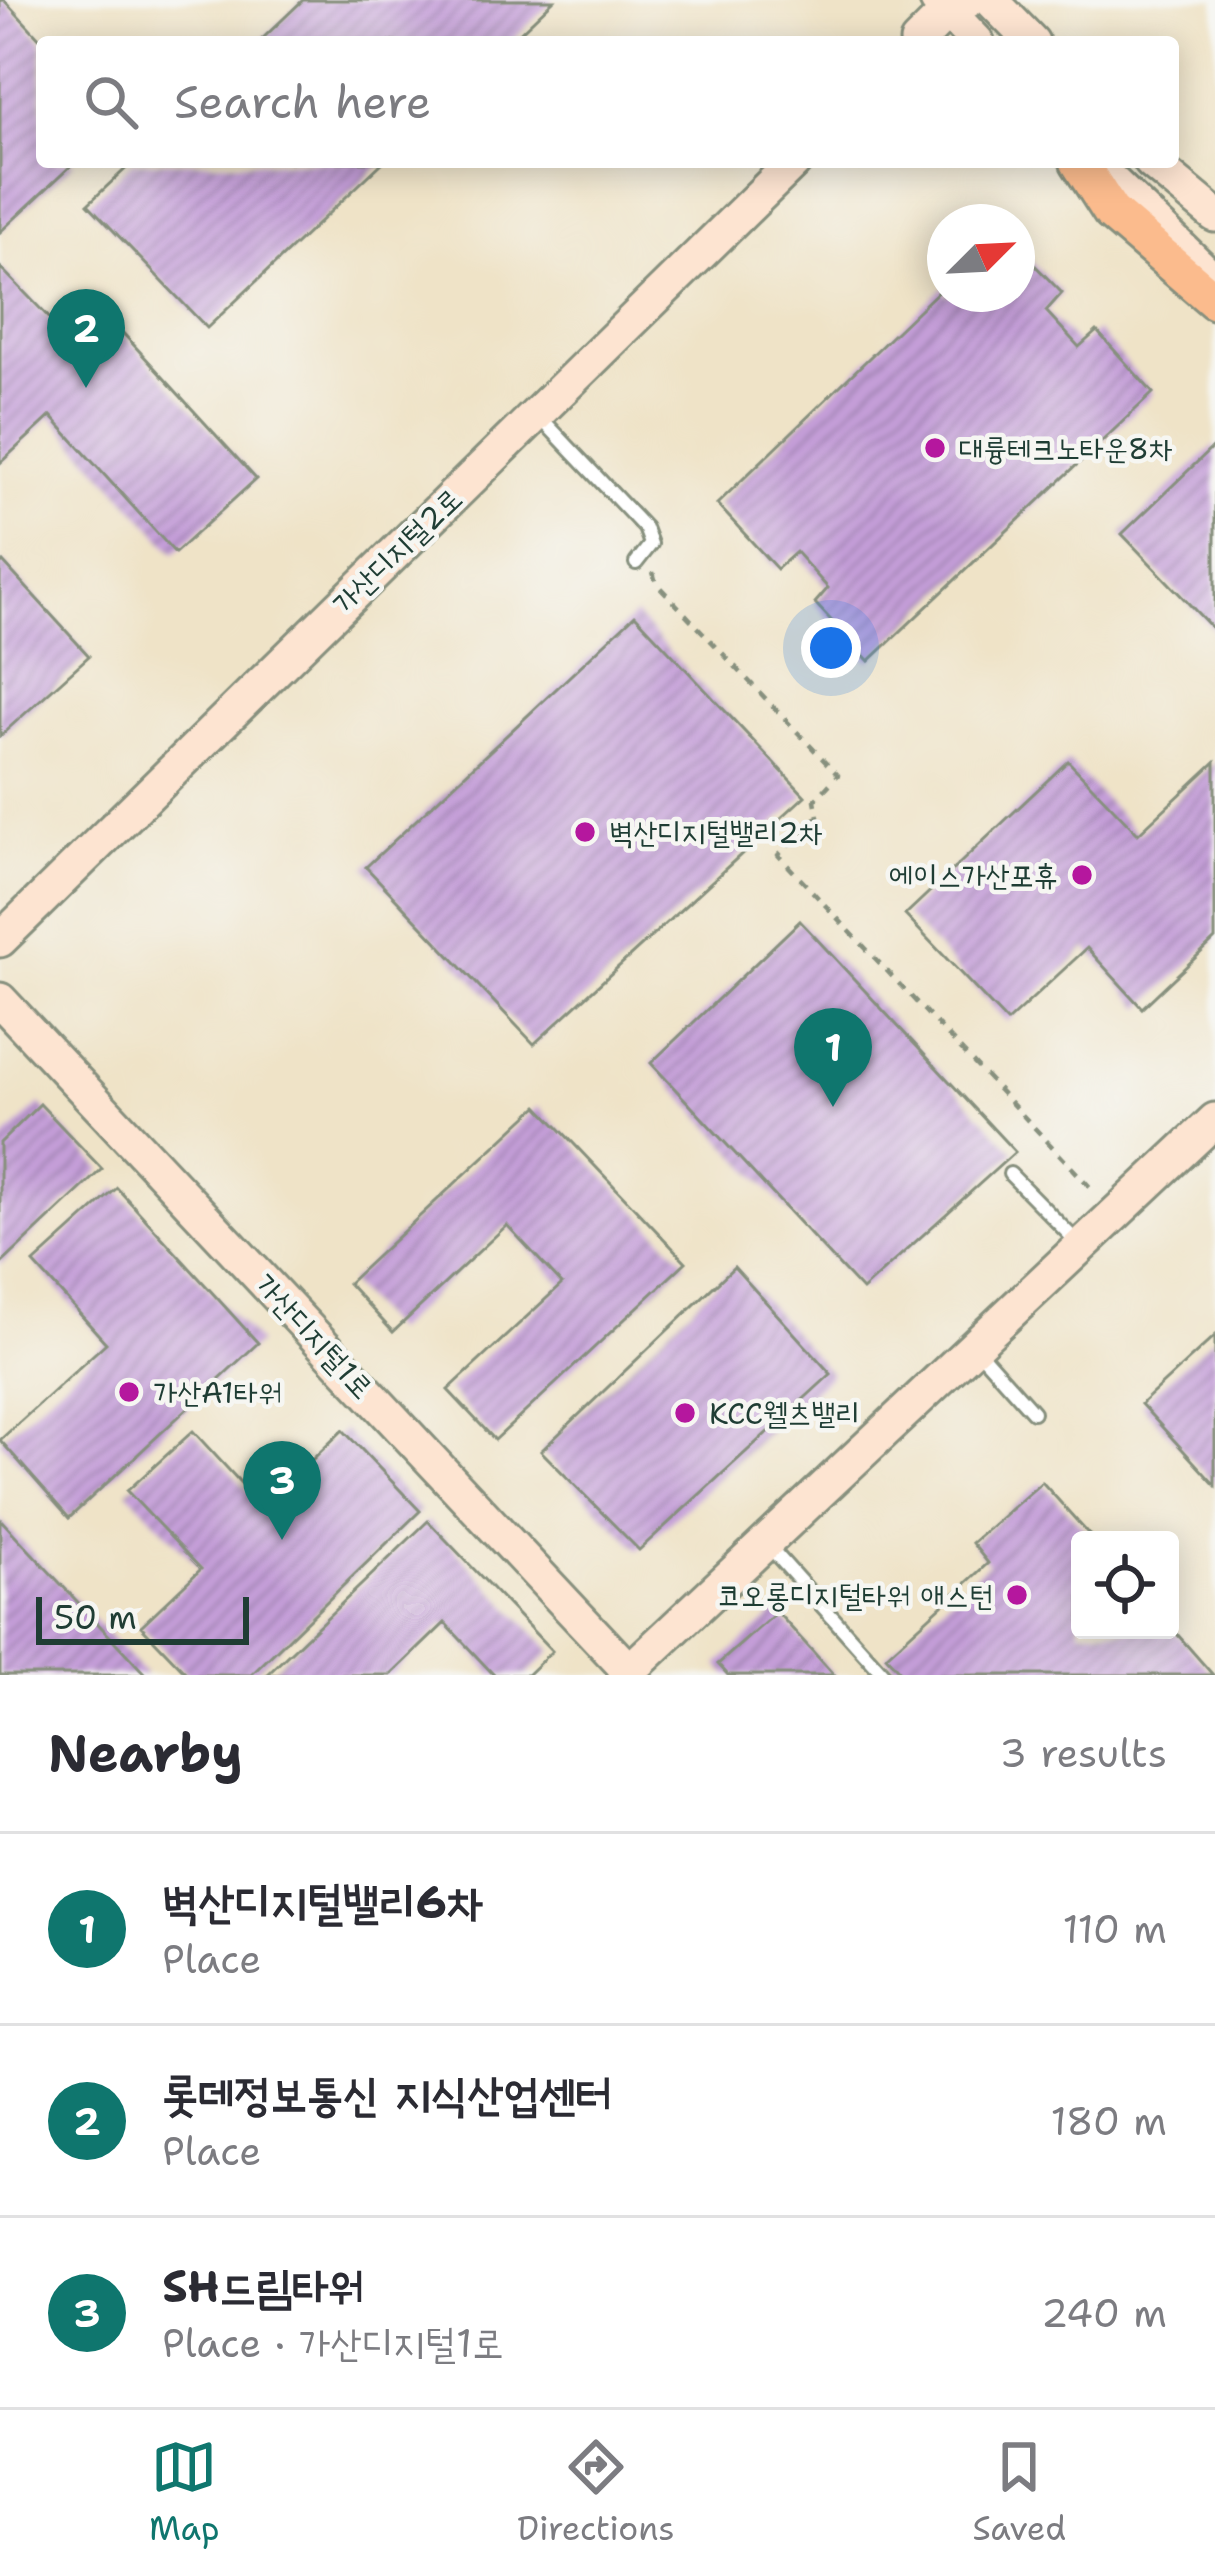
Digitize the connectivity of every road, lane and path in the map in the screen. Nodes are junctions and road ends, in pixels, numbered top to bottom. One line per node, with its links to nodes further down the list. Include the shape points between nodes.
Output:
1 (991, 0): 5 (street)
2 (952, 4): 3 (street); 4 (street)
3 (923, 36)
4 (973, 36)
5 (1026, 36)
6 (788, 168): 13 (street, 가산디지털2로)
7 (1083, 168): 12 (main road, via 1111,212)
8 (1098, 168): 11 (street)
9 (1158, 168): 10 (street)
10 (1215, 215)
11 (1215, 281)
12 (1215, 301)
13 (538, 414): 14 (lane, via 644,528 651,544); 15 (street, 가산디지털2로)
14 (641, 558): 19 (path, via 656,584 838,775 815,800 818,816 778,855)
15 (0, 940)
16 (0, 1000): 24 (street, 가산디지털1로)
17 (1215, 1120): 20 (street, 가산디지털1로)
18 (1010, 1174): 20 (lane)
19 (1092, 1189)
20 (1081, 1246): 21 (street, 가산디지털1로)
21 (974, 1346): 22 (lane); 23 (street, 가산디지털1로)
22 (1033, 1412)
23 (766, 1542): 24 (street, 가산디지털1로); 25 (lane)
24 (636, 1671)
25 (884, 1675)

